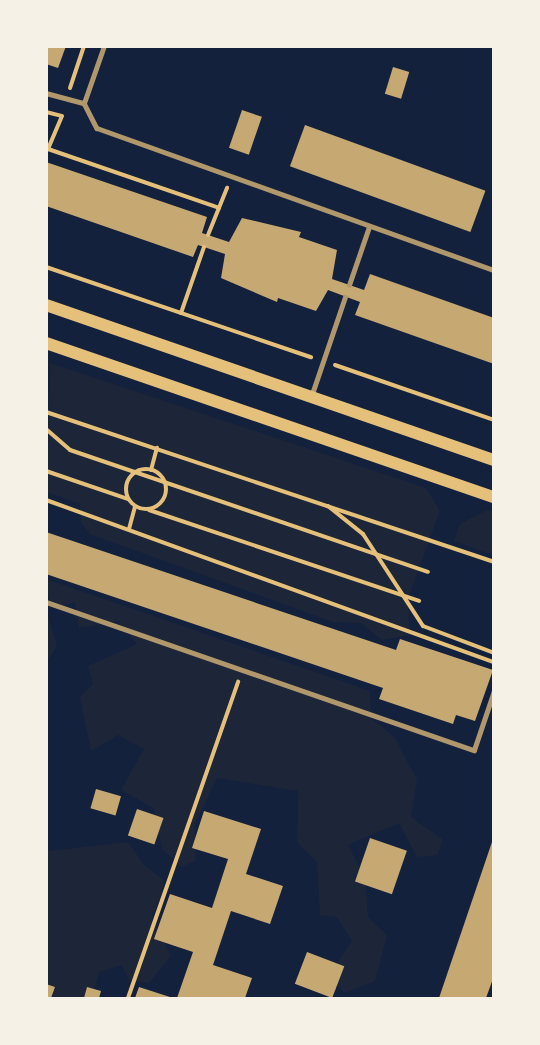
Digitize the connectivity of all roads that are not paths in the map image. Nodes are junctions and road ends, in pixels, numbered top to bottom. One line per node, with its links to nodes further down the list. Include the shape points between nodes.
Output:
1 (104, 46): 3 (lane)
2 (46, 93): 3 (lane)
3 (84, 103): 4 (lane, via 97,128)
4 (369, 226): 5 (lane); 6 (lane)
5 (494, 270)
6 (349, 285)
7 (345, 297): 10 (lane)
8 (46, 305): 10 (main road)
9 (46, 343): 12 (main road)
10 (311, 397): 11 (main road)
11 (494, 460)
12 (494, 497)
13 (46, 602): 14 (lane, via 474,750)
14 (494, 691)

